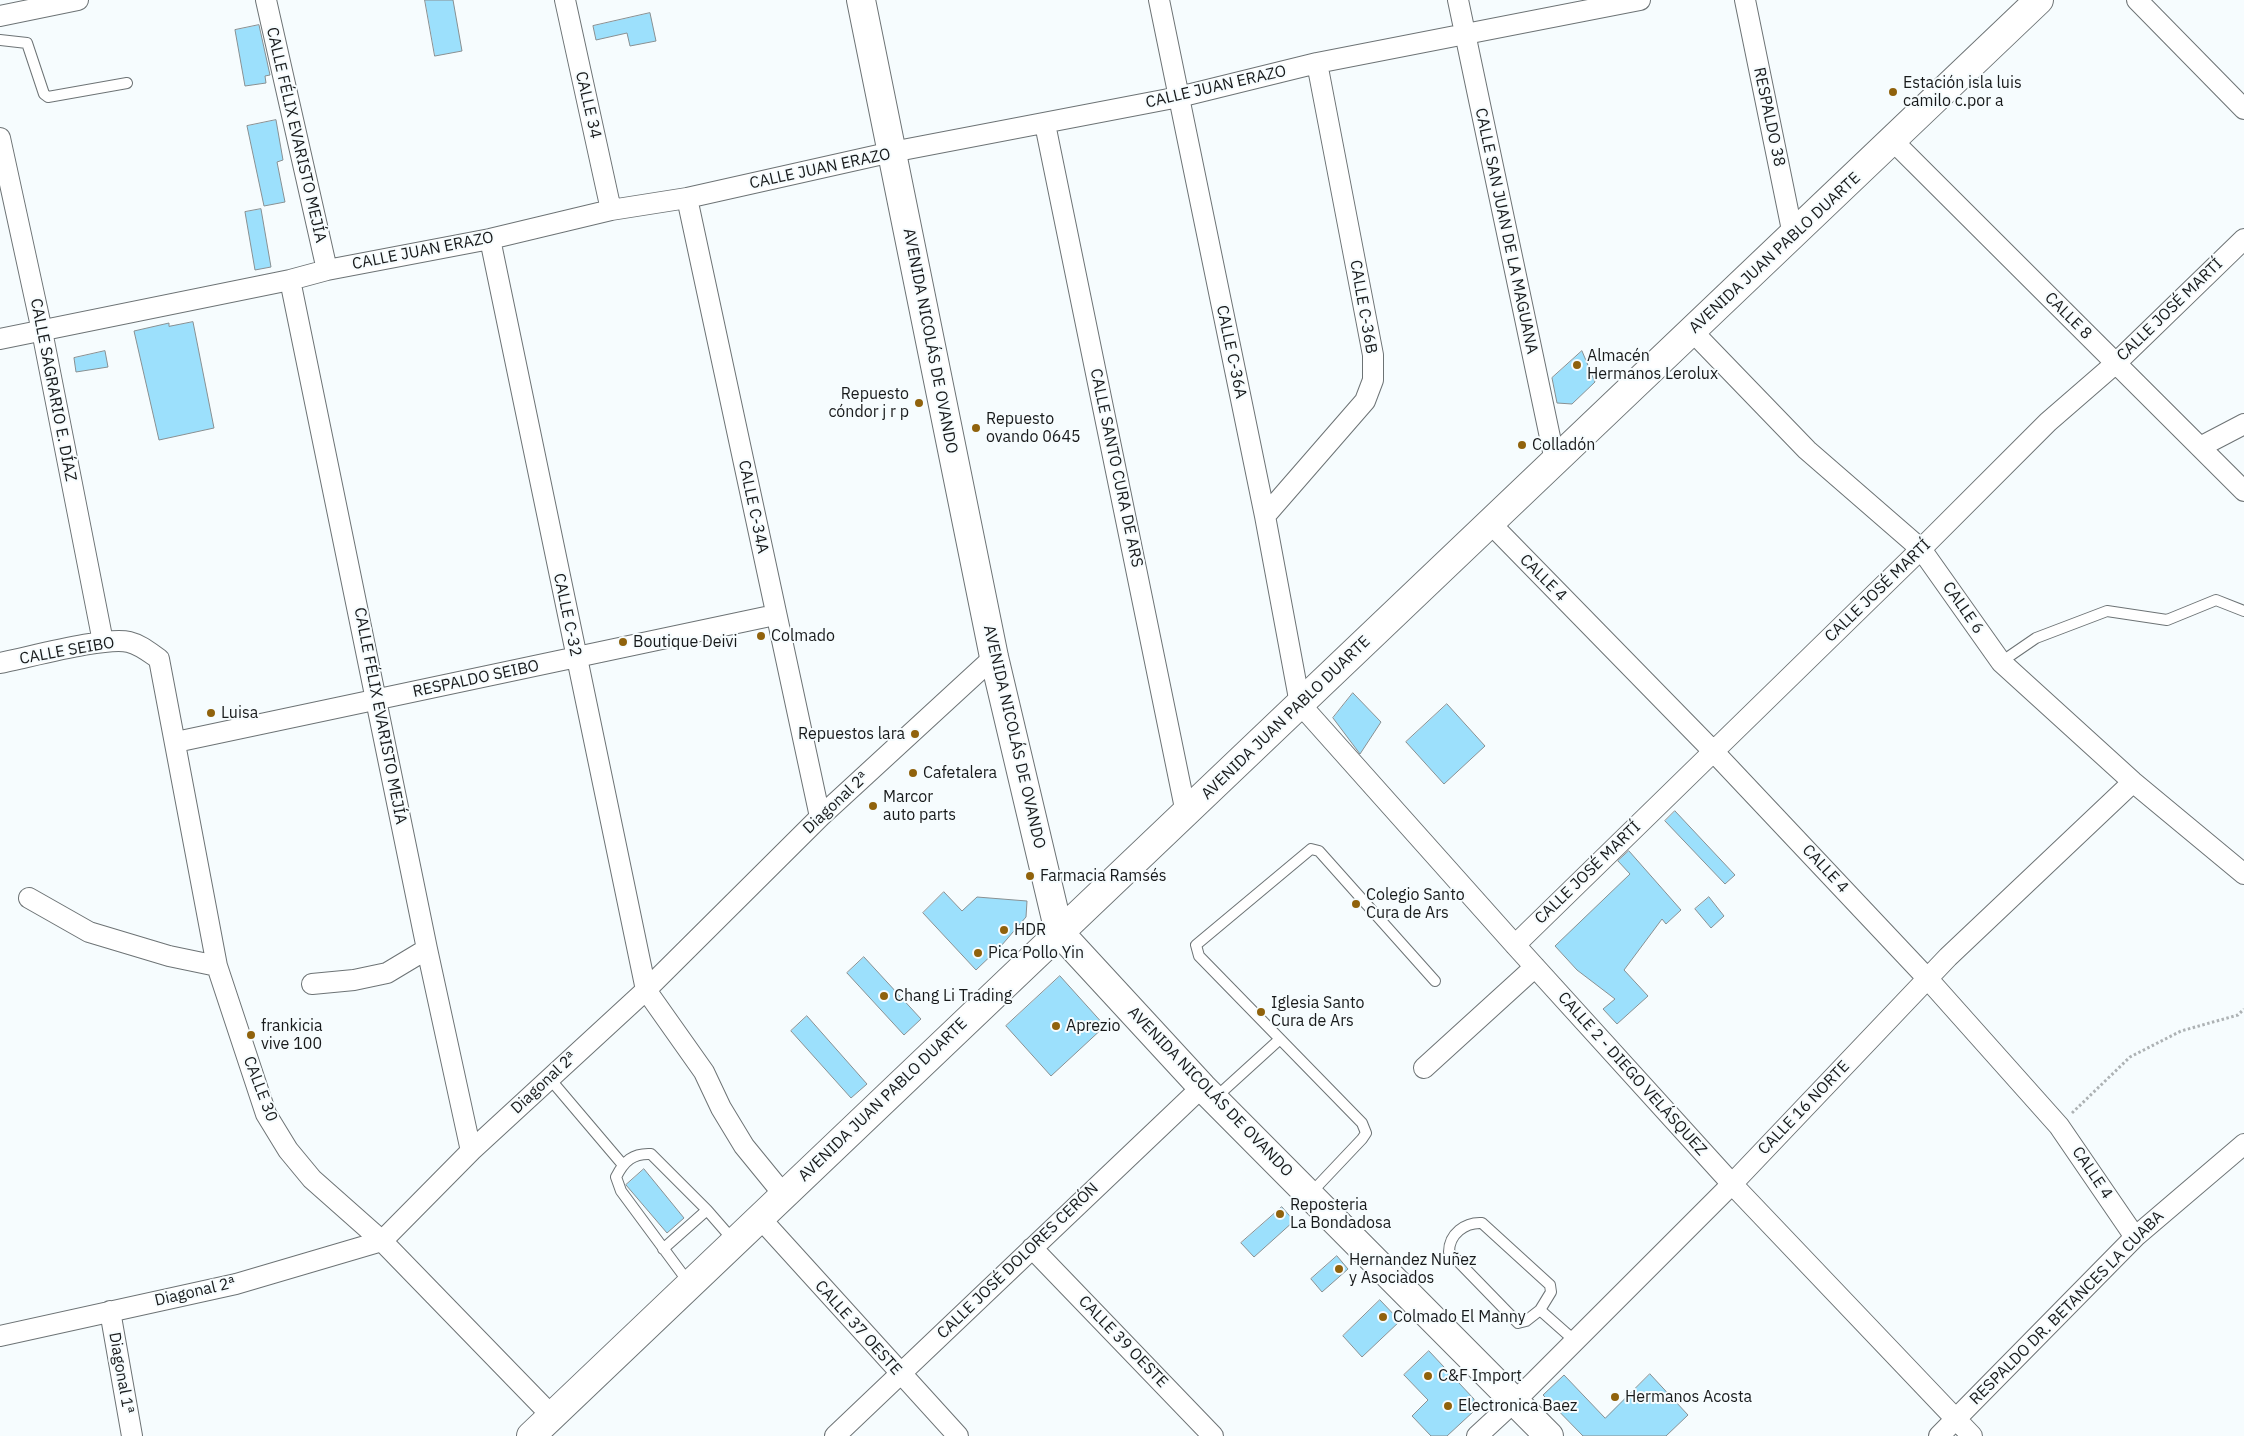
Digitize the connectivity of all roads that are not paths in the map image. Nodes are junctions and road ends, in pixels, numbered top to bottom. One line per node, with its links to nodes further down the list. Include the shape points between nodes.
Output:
1 (78, 0): 11 (street)
2 (266, 0): 27 (street, CALLE FÉLIX EVARISTO MEJÍA)
3 (565, 0): 23 (street, CALLE 34)
4 (861, 0): 21 (main road, AVENIDA NICOLÁS DE OVANDO)
5 (1159, 0): 16 (street, CALLE C-36A)
6 (1458, 0): 12 (street, CALLE SAN JUAN DE LA MAGUANA)
7 (1640, 0): 12 (street, CALLE JUAN ERAZO)
8 (1745, 0): 24 (street, RESPALDO 38)
9 (2039, 0): 20 (main road, AVENIDA JUAN PABLO DUARTE)
10 (2137, 0): 17 (street)
11 (0, 16)
12 (1465, 35): 14 (street, CALLE JUAN ERAZO); 35 (street, CALLE SAN JUAN DE LA MAGUANA)
13 (0, 40): 15 (lane, via 27,43 44,94 48,97)
14 (1317, 63): 16 (street, CALLE JUAN ERAZO); 37 (street, CALLE C-36B, via 1373,355 1373,380 1365,401)
15 (126, 83)
16 (1179, 97): 18 (street, CALLE JUAN ERAZO); 37 (street, CALLE C-36A)
17 (2244, 109)
18 (1045, 124): 21 (street, CALLE JUAN ERAZO); 53 (street, CALLE SANTO CURA DE ARS)
19 (0, 138): 29 (street, CALLE SAGRARIO E. DÍAZ)
20 (1893, 141): 24 (main road, AVENIDA JUAN PABLO DUARTE); 32 (street, CALLE 8)
21 (892, 152): 22 (street, CALLE JUAN ERAZO); 43 (main road, AVENIDA NICOLÁS DE OVANDO)
22 (687, 198): 23 (street, CALLE JUAN ERAZO); 41 (street, CALLE C-34A)
23 (611, 210): 25 (street, CALLE JUAN ERAZO)
24 (1793, 235): 30 (main road, AVENIDA JUAN PABLO DUARTE)
25 (490, 239): 27 (street, CALLE JUAN ERAZO); 44 (street, CALLE C-32)
26 (2244, 239): 32 (street, CALLE JOSÉ MARTÍ)
27 (327, 270): 28 (street, CALLE JUAN ERAZO)
28 (290, 280): 29 (street, CALLE JUAN ERAZO); 48 (street, CALLE FÉLIX EVARISTO MEJÍA)
29 (42, 331): 31 (street, CALLE JUAN ERAZO); 42 (street, CALLE SAGRARIO E. DÍAZ)
30 (1692, 331): 35 (main road, AVENIDA JUAN PABLO DUARTE); 39 (street, CALLE 6, via 1807,450)
31 (0, 339)
32 (2116, 363): 34 (street, CALLE 8); 39 (street, CALLE JOSÉ MARTÍ, via 2048,422)
33 (2244, 424): 34 (street)
34 (2200, 447): 36 (street, CALLE 8)
35 (1555, 461): 38 (main road, AVENIDA JUAN PABLO DUARTE)
36 (2244, 491)
37 (1265, 516): 49 (street, CALLE C-36A)
38 (1490, 523): 49 (main road, AVENIDA JUAN PABLO DUARTE); 51 (street, CALLE 4)
39 (1921, 549): 46 (street, CALLE 6); 51 (street, CALLE JOSÉ MARTÍ)
40 (2244, 611): 46 (lane, via 2216,600 2167,620 2107,611 2036,638)
41 (776, 615): 44 (street, RESPALDO SEIBO); 54 (street, CALLE C-34A)
42 (103, 642): 45 (street, CALLE SEIBO, via 127,641 143,647); 47 (street, CALLE SEIBO)
43 (994, 657): 54 (street, Diagonal 2ª); 57 (main road, AVENIDA NICOLÁS DE OVANDO)
44 (576, 658): 48 (street, RESPALDO SEIBO); 65 (street, CALLE C-32)
45 (159, 659): 50 (street, CALLE 30)
46 (2001, 662): 52 (street, CALLE 6)
47 (0, 663)
48 (377, 700): 50 (street, RESPALDO SEIBO); 59 (street, CALLE FÉLIX EVARISTO MEJÍA)
49 (1300, 704): 53 (main road, AVENIDA JUAN PABLO DUARTE); 58 (street, CALLE 2 - DIEGO VELÁSQUEZ)
50 (176, 742): 60 (street, CALLE 30)
51 (1713, 751): 58 (street, CALLE JOSÉ MARTÍ); 62 (street, CALLE 4)
52 (2133, 782): 55 (street, CALLE 6); 62 (street, CALLE 16 NORTE)
53 (1186, 813): 57 (main road, AVENIDA JUAN PABLO DUARTE)
54 (820, 817): 65 (street, Diagonal 2ª)
55 (2244, 874)
56 (29, 898): 60 (street, via 89,932 169,956)
57 (1059, 932): 69 (main road, AVENIDA NICOLÁS DE OVANDO); 74 (main road, AVENIDA JUAN PABLO DUARTE)
58 (1515, 945): 61 (street, CALLE 2 - DIEGO VELÁSQUEZ)
59 (427, 949): 64 (street, via 387,973); 71 (street, CALLE FÉLIX EVARISTO MEJÍA)
60 (217, 966): 79 (street, CALLE 30, via 266,1114 288,1150 312,1179)
61 (1535, 967): 67 (street); 73 (street, CALLE 2 - DIEGO VELÁSQUEZ)
62 (1927, 978): 73 (street, CALLE 16 NORTE); 78 (street, CALLE 4, via 2059,1126)
63 (1435, 981): 66 (lane, via 1319,851 1311,849 1196,945 1199,956)
64 (312, 984)
65 (646, 990): 68 (street, Diagonal 2ª); 74 (street, via 704,1072 744,1146)
66 (1280, 1039): 69 (lane); 75 (lane, via 1362,1123 1366,1133)
67 (1424, 1068)
68 (550, 1078): 71 (street, Diagonal 2ª); 72 (lane)
69 (1208, 1093): 75 (main road, AVENIDA NICOLÁS DE OVANDO); 82 (street, CALLE JOSÉ DOLORES CERÓN)
70 (2244, 1144): 78 (street, RESPALDO DR. BETANCES LA CUABA)
71 (471, 1151): 79 (street, Diagonal 2ª)
72 (623, 1165): 76 (lane, via 632,1157 652,1154); 81 (lane, via 616,1177 621,1191)
73 (1732, 1184): 87 (street, CALLE 16 NORTE); 91 (street, CALLE 2 - DIEGO VELÁSQUEZ)
74 (784, 1195): 77 (main road, AVENIDA JUAN PABLO DUARTE)
75 (1309, 1195): 89 (main road, AVENIDA NICOLÁS DE OVANDO)
76 (707, 1210): 80 (lane); 81 (lane)
77 (760, 1218): 80 (main road, AVENIDA JUAN PABLO DUARTE); 88 (street, CALLE 37 OESTE)
78 (2135, 1236): 91 (street, RESPALDO DR. BETANCES LA CUABA)
79 (382, 1241): 85 (street, Diagonal 2ª, via 236,1284); 90 (street, CALLE 30)
80 (735, 1242): 83 (main road, AVENIDA JUAN PABLO DUARTE)
81 (663, 1248): 83 (lane)
82 (1032, 1248): 88 (street, CALLE JOSÉ DOLORES CERÓN); 96 (street, CALLE 39 OESTE)
83 (690, 1284): 90 (main road, AVENIDA JUAN PABLO DUARTE)
84 (1540, 1310): 84 (lane, via 1551,1292 1550,1285 1482,1223 1472,1223 1454,1235 1449,1242 1449,1252 1518,1323); 87 (lane)
85 (110, 1311): 86 (street, Diagonal 2ª); 92 (street, Diagonal 1ª)
86 (0, 1336)
87 (1575, 1341): 89 (street, CALLE 16 NORTE)
88 (900, 1374): 94 (street, CALLE JOSÉ DOLORES CERÓN); 95 (street, CALLE 37 OESTE)
89 (1515, 1401): 97 (street, CALLE 16 NORTE); 98 (main road, AVENIDA NICOLÁS DE OVANDO)
90 (552, 1416): 93 (main road, AVENIDA JUAN PABLO DUARTE)
91 (1956, 1419): 99 (street, RESPALDO DR. BETANCES LA CUABA); 100 (street, CALLE 2 - DIEGO VELÁSQUEZ)
92 (132, 1436)
93 (532, 1436)
94 (835, 1436)
95 (958, 1436)
96 (1214, 1436)
97 (1477, 1436)
98 (1549, 1436)
99 (1939, 1436)
100 (1972, 1436)

